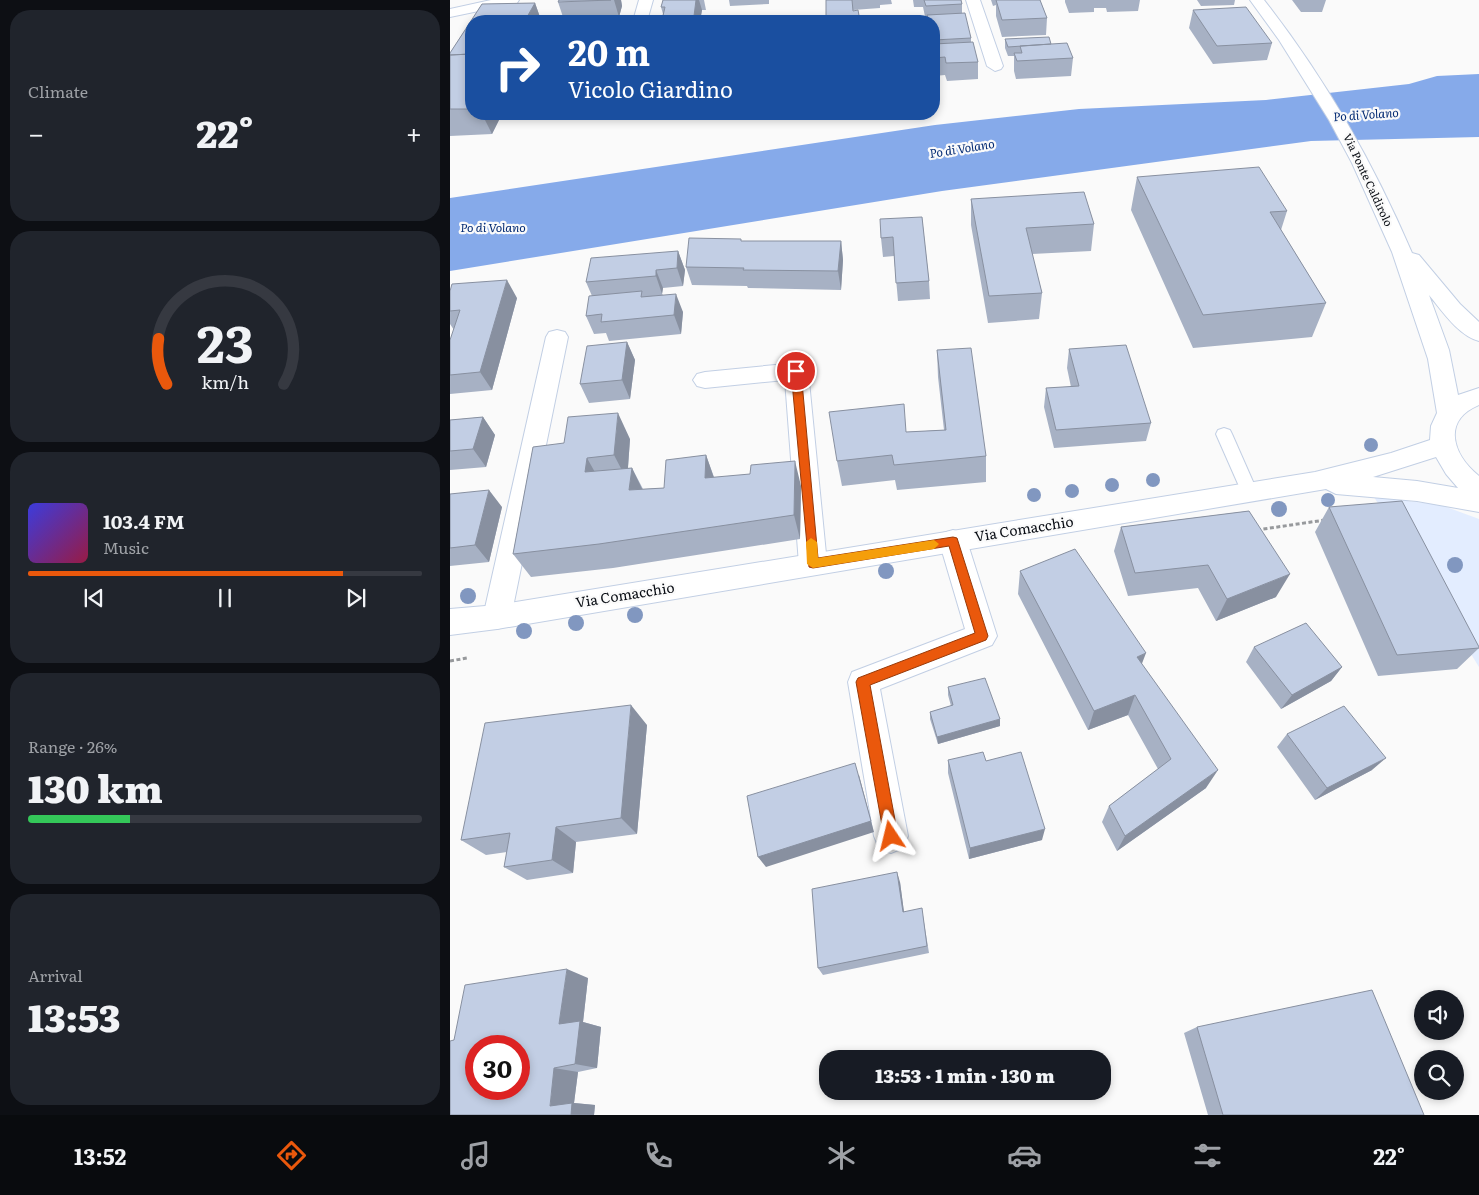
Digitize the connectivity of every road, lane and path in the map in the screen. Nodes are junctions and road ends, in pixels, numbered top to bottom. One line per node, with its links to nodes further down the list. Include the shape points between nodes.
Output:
1 (512, 0): 5 (main road)
2 (646, 0): 8 (main road)
3 (973, 0): 9 (main road)
4 (1257, 0): 10 (main road, Via Ponte Caldirolo, via 1307,66 1344,130)
5 (482, 6): 6 (main road); 7 (main road)
6 (450, 13)
7 (477, 15)
8 (642, 15)
9 (995, 66)
10 (1394, 236): 11 (main road, Via Ponte Caldirolo, via 1452,310); 15 (main road, Via Ponte Caldirolo, via 1435,343)
11 (1479, 334)
12 (557, 337): 24 (main road)
13 (705, 380): 23 (main road, via 796,371)
14 (1479, 396): 15 (main road)
15 (1449, 412): 17 (main road, via 1441,428)
16 (1224, 434): 20 (lane)
17 (1442, 446): 18 (main road, Via Comacchio, via 1395,462); 19 (main road, via 1454,468)
18 (1315, 482): 20 (main road, Via Comacchio); 21 (main road, Via Comacchio, via 1417,491)
19 (1479, 491)
20 (1250, 492): 22 (main road, Via Comacchio)
21 (1479, 502)
22 (953, 541): 23 (main road, Via Comacchio); 26 (main road, via 982,636 863,682)
23 (813, 564): 24 (main road, Via Comacchio)
24 (497, 616): 25 (main road, Via Comacchio)
25 (450, 622)
26 (891, 836)

